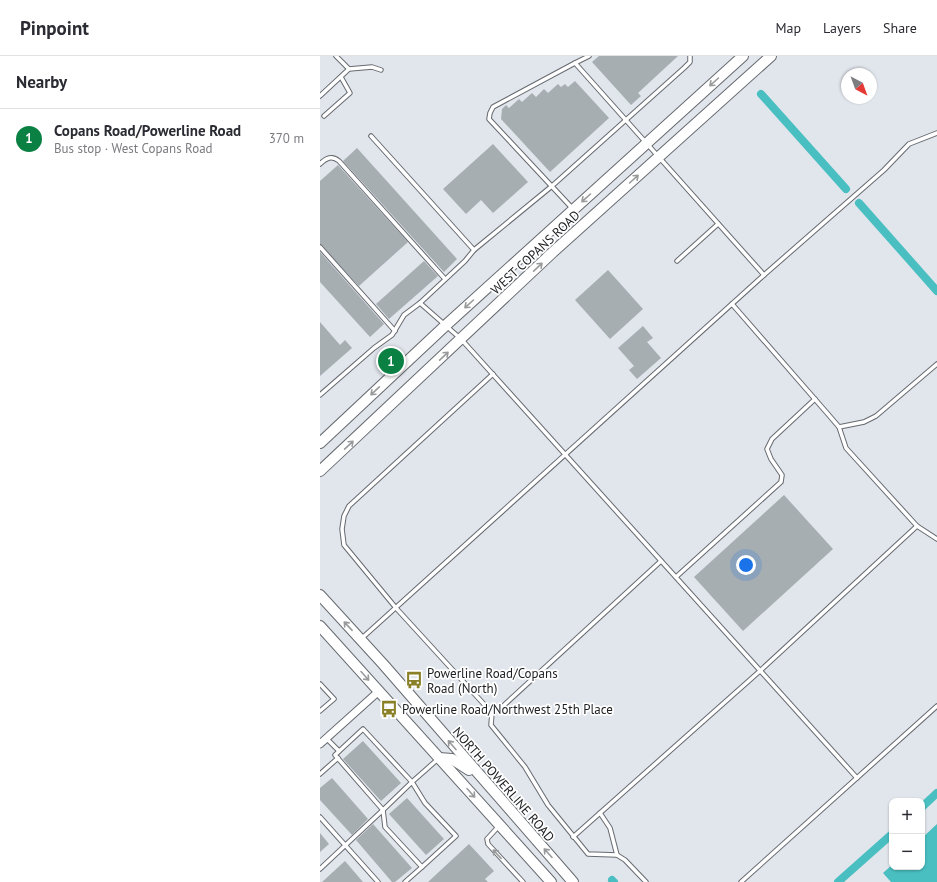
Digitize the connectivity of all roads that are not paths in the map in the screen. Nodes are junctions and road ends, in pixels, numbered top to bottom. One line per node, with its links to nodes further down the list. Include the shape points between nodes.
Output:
1 (336, 56): 7 (lane)
2 (589, 56): 6 (lane)
3 (690, 56): 12 (lane, via 690,62 684,68)
4 (743, 56): 15 (main road, WEST COPANS ROAD, one-way to 15)
5 (771, 56): 16 (main road, WEST COPANS ROAD)
6 (575, 63): 12 (lane); 18 (lane, via 493,106 490,112 489,119)
7 (349, 69): 8 (lane, via 372,67); 9 (lane)
8 (381, 70)
9 (341, 77): 10 (lane); 11 (lane, via 350,93)
10 (320, 96)
11 (324, 116)
12 (626, 120): 15 (lane); 18 (lane)
13 (937, 133): 24 (lane, via 909,144 884,170)
14 (371, 136): 22 (lane)
15 (647, 144): 16 (lane); 19 (main road, WEST COPANS ROAD, one-way to 19)
16 (658, 157): 20 (lane); 30 (main road, WEST COPANS ROAD, one-way to 16)
17 (320, 164): 25 (lane, via 329,157 339,161)
18 (552, 186): 19 (lane); 22 (lane)
19 (574, 209): 28 (main road, WEST COPANS ROAD, one-way to 28)
20 (718, 224): 23 (lane); 24 (lane)
21 (320, 247): 29 (lane)
22 (474, 250): 25 (lane)
23 (677, 262)
24 (764, 275): 27 (lane)
25 (445, 279): 26 (lane)
26 (420, 303): 28 (lane); 29 (lane, via 404,315)
27 (732, 304): 34 (lane); 37 (lane)
28 (445, 326): 30 (lane); 36 (main road, WEST COPANS ROAD, one-way to 36)
29 (395, 331): 33 (lane)
30 (461, 339): 32 (lane); 38 (main road, WEST COPANS ROAD, one-way to 30)
31 (937, 364): 35 (lane, via 876,416 864,422)
32 (493, 374): 37 (lane); 44 (lane, via 349,506 344,516 344,545)
33 (320, 395)
34 (815, 399): 35 (lane); 42 (lane, via 772,439 767,449 782,475 781,482)
35 (839, 427): 39 (lane, via 846,448)
36 (321, 439)
37 (565, 454): 41 (lane); 44 (lane)
38 (320, 471)
39 (916, 526): 40 (lane); 47 (lane)
40 (937, 539)
41 (661, 561): 42 (lane); 52 (lane, via 502,707)
42 (676, 577): 47 (lane)
43 (320, 595): 46 (main road, NORTH POWERLINE ROAD, one-way to 43)
44 (396, 608): 46 (lane); 52 (lane)
45 (320, 627): 49 (main road, one-way to 49)
46 (360, 639): 59 (main road, NORTH POWERLINE ROAD, one-way to 46)
47 (761, 670): 60 (lane); 63 (lane)
48 (320, 684): 51 (lane, via 334,699)
49 (378, 691): 53 (street); 57 (main road)
50 (937, 706): 60 (lane)
51 (320, 711)
52 (492, 713): 66 (lane, via 491,725 525,767 548,805)
53 (326, 738): 54 (street); 55 (lane)
54 (320, 744)
55 (339, 751): 56 (lane, via 335,755); 61 (lane, via 363,729)
56 (338, 758): 58 (lane); 62 (lane)
57 (439, 758): 59 (main road, via 452,760); 61 (lane); 65 (main road, one-way to 65)
58 (320, 774)
59 (480, 778): 75 (main road, NORTH POWERLINE ROAD, one-way to 59)
60 (857, 778): 77 (lane)
61 (412, 782): 62 (lane); 69 (lane, via 426,803 456,836)
62 (383, 810): 67 (lane); 69 (lane, via 384,827)
63 (600, 813): 66 (lane); 68 (lane, via 610,828)
64 (320, 817): 67 (lane)
65 (500, 826): 71 (main road); 74 (lane, one-way to 65, via 488,844 486,839)
66 (573, 837): 68 (lane, via 588,854)
67 (346, 846): 70 (lane); 72 (lane)
68 (617, 855): 76 (lane)
69 (422, 867): 73 (lane)
70 (320, 869)
71 (546, 880)
72 (378, 882)
73 (405, 882)
74 (523, 882)
75 (573, 882)
76 (646, 882)
77 (741, 882)

